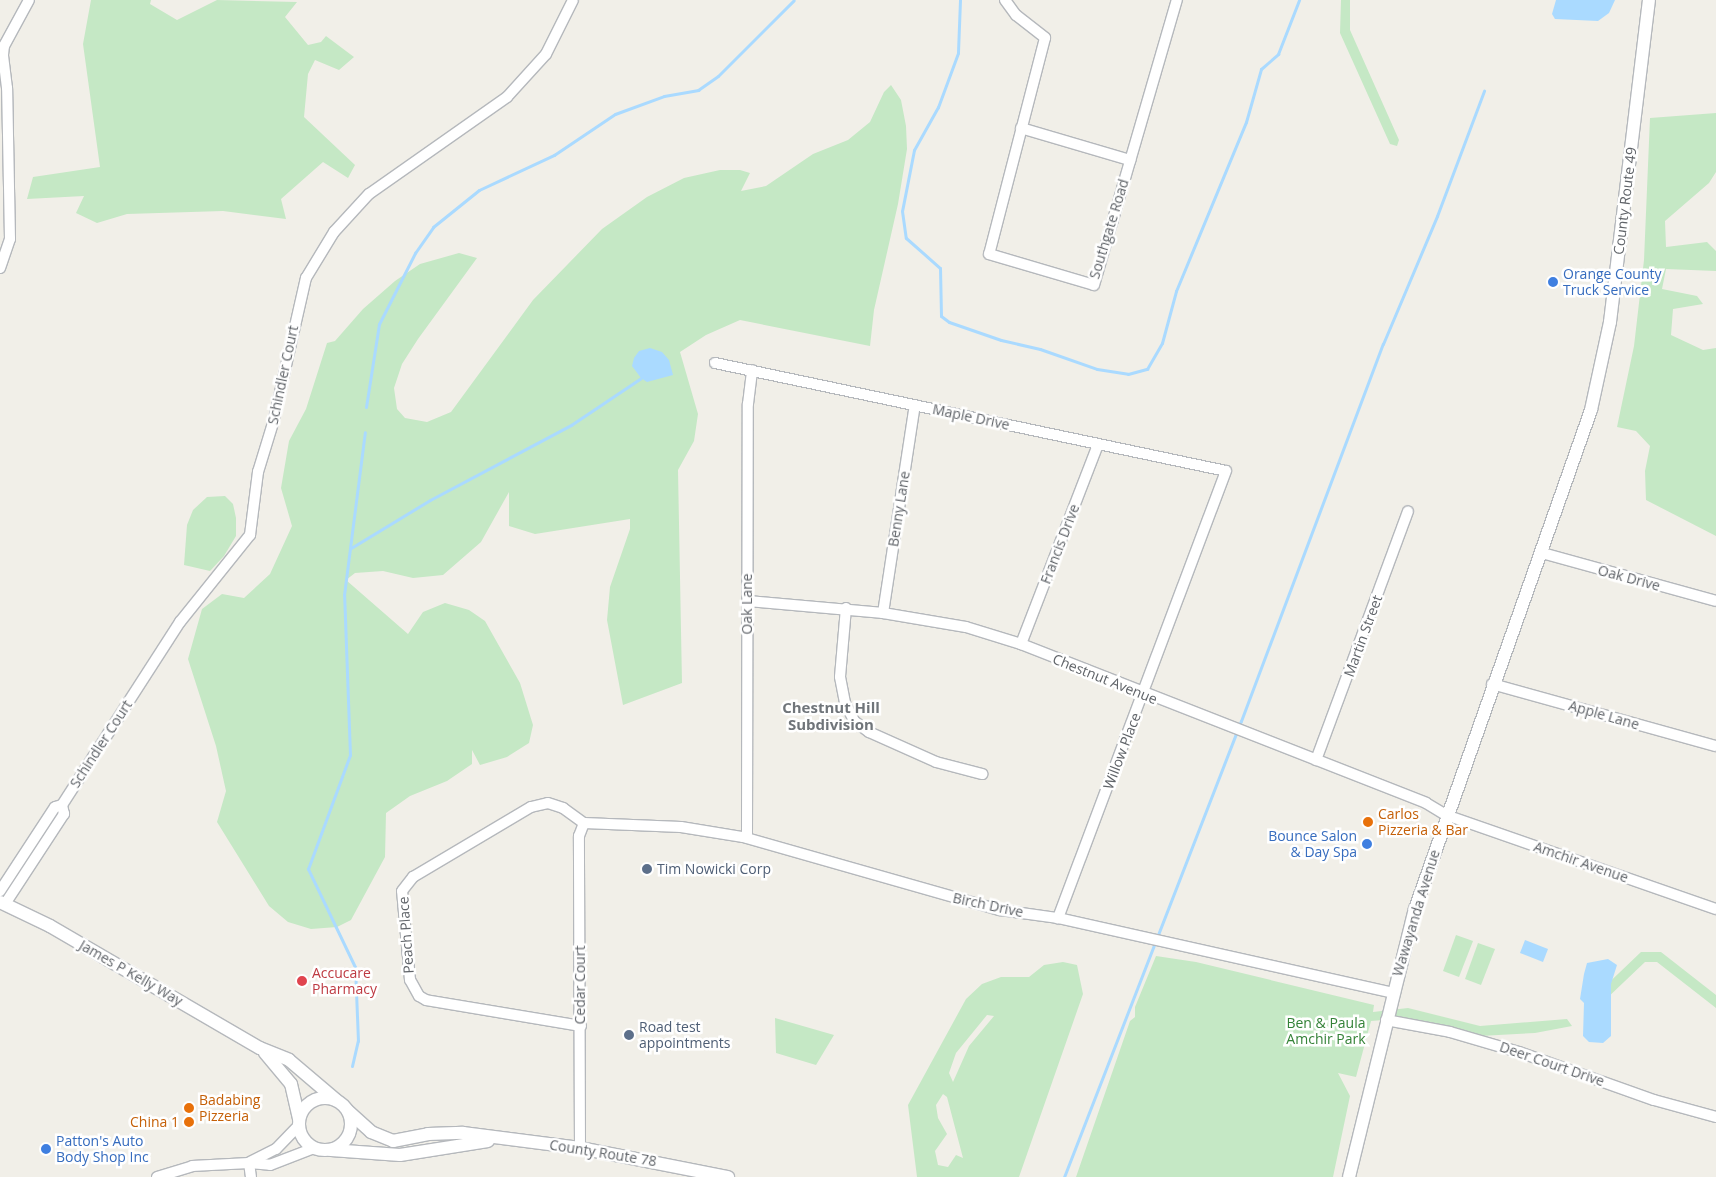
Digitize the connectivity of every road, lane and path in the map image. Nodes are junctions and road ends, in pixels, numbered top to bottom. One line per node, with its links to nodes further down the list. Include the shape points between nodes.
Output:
1 (29, 0): 6 (street)
2 (573, 0): 28 (street, Schindler Court, via 546,54 507,97 369,194 334,232 306,278 273,423 258,472 250,535 180,622)
3 (1005, 0): 7 (street, Southgate Road, via 1016,15 1045,38)
4 (1177, 0): 8 (street, Southgate Road)
5 (1649, 0): 15 (street, County Route 49, via 1610,322 1591,410)
6 (2, 49): 9 (street, via 10,239)
7 (1021, 128): 8 (street); 8 (street, Southgate Road, via 989,254 1008,260 1094,285)
8 (1130, 160)
9 (0, 268)
10 (715, 362): 11 (street, Maple Drive)
11 (752, 370): 12 (street, Maple Drive); 18 (street, Oak Lane, via 748,404)
12 (915, 405): 13 (street, Maple Drive); 21 (street, Benny Lane)
13 (1098, 444): 14 (street, Maple Drive); 22 (street, Francis Drive)
14 (1226, 471): 24 (street, Willow Place)
15 (1566, 487): 17 (street, Wawayanda Avenue)
16 (1408, 511): 26 (street, Martin Street)
17 (1542, 553): 19 (street, Oak Drive); 23 (street, Wawayanda Avenue)
18 (748, 601): 20 (street, Chestnut Avenue); 31 (street, Oak Lane, via 745,710)
19 (1716, 601)
20 (846, 608): 21 (street, Chestnut Avenue); 27 (street, via 840,677 845,703 854,721 869,732 936,762)
21 (883, 613): 22 (street, Chestnut Avenue, via 966,628)
22 (1021, 644): 24 (street, Chestnut Avenue)
23 (1492, 684): 25 (street, Apple Lane); 29 (street, Wawayanda Avenue)
24 (1143, 694): 26 (street, Chestnut Avenue); 35 (street, Willow Place)
25 (1716, 746)
26 (1316, 760): 29 (street, Chestnut Avenue)
27 (982, 774)
28 (62, 805): 32 (street, Schindler Court, via 55,807); 33 (street, Schindler Court, via 64,814)
29 (1446, 814): 34 (street, Amchir Avenue); 36 (street, Wawayanda Avenue)
30 (584, 823): 31 (street, Birch Drive, via 681,827); 38 (street, Cedar Court, via 580,836); 38 (street, Peach Place, via 563,808 548,803 531,807 413,876 402,891 410,980 419,996 426,1000)
31 (747, 838): 35 (street, Birch Drive, via 948,897 1000,910)
32 (0, 891)
33 (3, 903): 39 (street, James P Kelly Way)
34 (1716, 909)
35 (1058, 918): 36 (street, Birch Drive)
36 (1393, 993): 37 (street, Wawayanda Avenue)
37 (1386, 1020): 42 (street, Deer Court Drive, via 1450,1032 1502,1047 1654,1100); 52 (street, Wawayanda Avenue)
38 (581, 1026): 46 (street, Cedar Court)
39 (260, 1048): 40 (street, James P Kelly Way, via 289,1060); 43 (street, James P Kelly Way, via 287,1076 294,1092)
40 (336, 1100): 41 (street); 43 (street, via 313,1100)
41 (348, 1111): 44 (street, County Route 78, via 371,1132 393,1141 441,1132); 47 (street, via 351,1118 349,1135 345,1142)
42 (1716, 1117)
43 (299, 1122): 45 (street, via 303,1138); 48 (street, via 276,1149)
44 (508, 1140): 46 (street, County Route 78); 47 (street, County Route 78, via 400,1155)
45 (314, 1148): 47 (street); 48 (street, via 275,1164)
46 (580, 1148): 51 (street, County Route 78)
47 (330, 1150)
48 (249, 1163): 49 (street, via 192,1166); 50 (street)
49 (157, 1177)
50 (251, 1177)
51 (728, 1177)
52 (1349, 1177)

